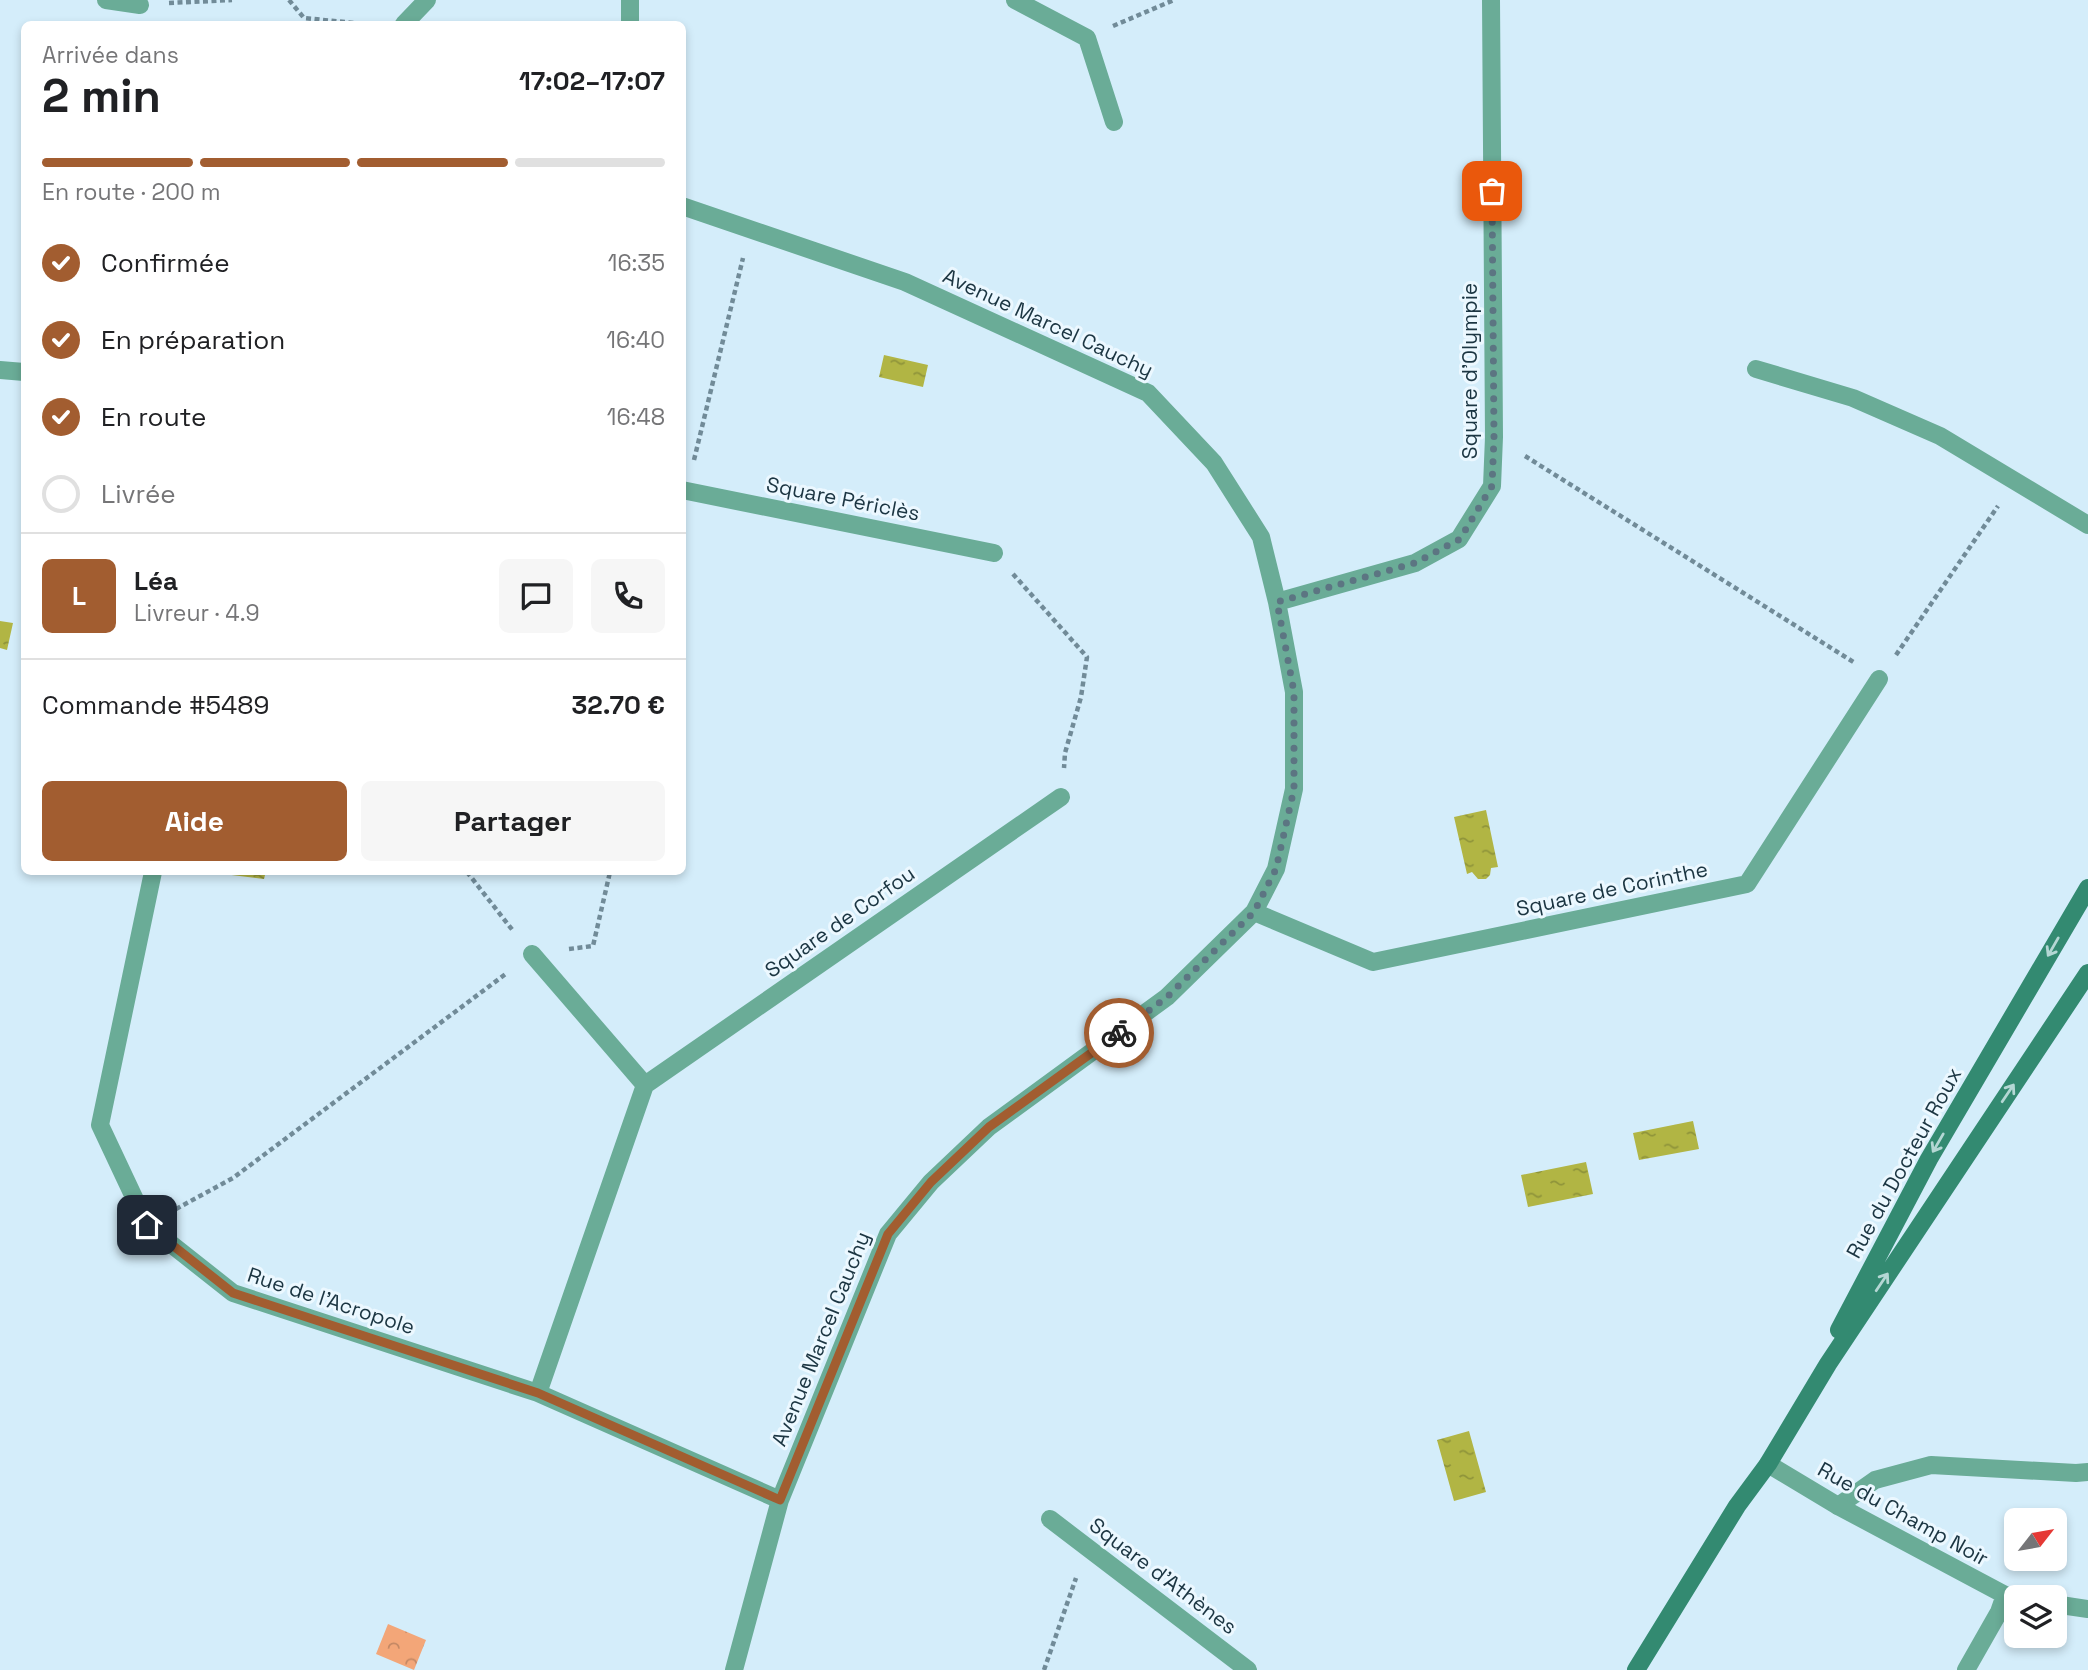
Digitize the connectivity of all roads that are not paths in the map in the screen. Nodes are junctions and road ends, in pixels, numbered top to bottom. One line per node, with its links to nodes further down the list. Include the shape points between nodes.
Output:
1 (106, 0): 6 (street)
2 (427, 0): 7 (street)
3 (631, 0): 8 (street)
4 (1015, 0): 9 (street, via 1087,38)
5 (1491, 0): 17 (street, Square d’Olympie, via 1492,486 1460,539 1415,563)
6 (140, 5)
7 (407, 21)
8 (630, 21)
9 (1114, 122)
10 (686, 207): 17 (street, Avenue Marcel Cauchy, via 905,282 1148,393 1214,463 1261,537)
11 (1756, 369): 15 (street, via 1853,398 1928,430)
12 (0, 370): 13 (street)
13 (21, 372)
14 (686, 491): 16 (street, Square Périclès)
15 (2088, 525)
16 (994, 553)
17 (1277, 602): 22 (street, Avenue Marcel Cauchy, via 1294,692 1294,789 1276,869)
18 (1879, 678): 22 (street, Square de Corinthe, via 1748,884 1373,962)
19 (1061, 797): 25 (street, Square de Corfou)
20 (152, 875): 26 (street, Rue de l’Acropole, via 100,1125 147,1225 233,1293)
21 (2088, 888): 27 (main road, Rue du Docteur Roux, one-way to 27, via 1929,1159)
22 (1254, 912): 29 (street, Avenue Marcel Cauchy, via 1167,997 989,1127 931,1182 888,1234)
23 (532, 954): 25 (street)
24 (2088, 973): 27 (main road, Rue du Docteur Roux, one-way to 24, via 1828,1364)
25 (645, 1085): 26 (street)
26 (538, 1393): 29 (street, Rue de l’Acropole)
27 (1768, 1464): 30 (street, Rue du Champ Noir); 38 (main road, Rue du Docteur Roux)
28 (2088, 1472): 30 (street, via 1931,1465 1875,1480)
29 (780, 1500): 36 (street, Avenue Marcel Cauchy)
30 (1838, 1506): 32 (street, Rue du Champ Noir)
31 (1051, 1519): 37 (street, Square d’Athènes)
32 (2004, 1592)
33 (2004, 1606): 39 (street)
34 (2067, 1606): 35 (street)
35 (2088, 1609)
36 (734, 1670)
37 (1248, 1670)
38 (1636, 1670)
39 (1966, 1670)

